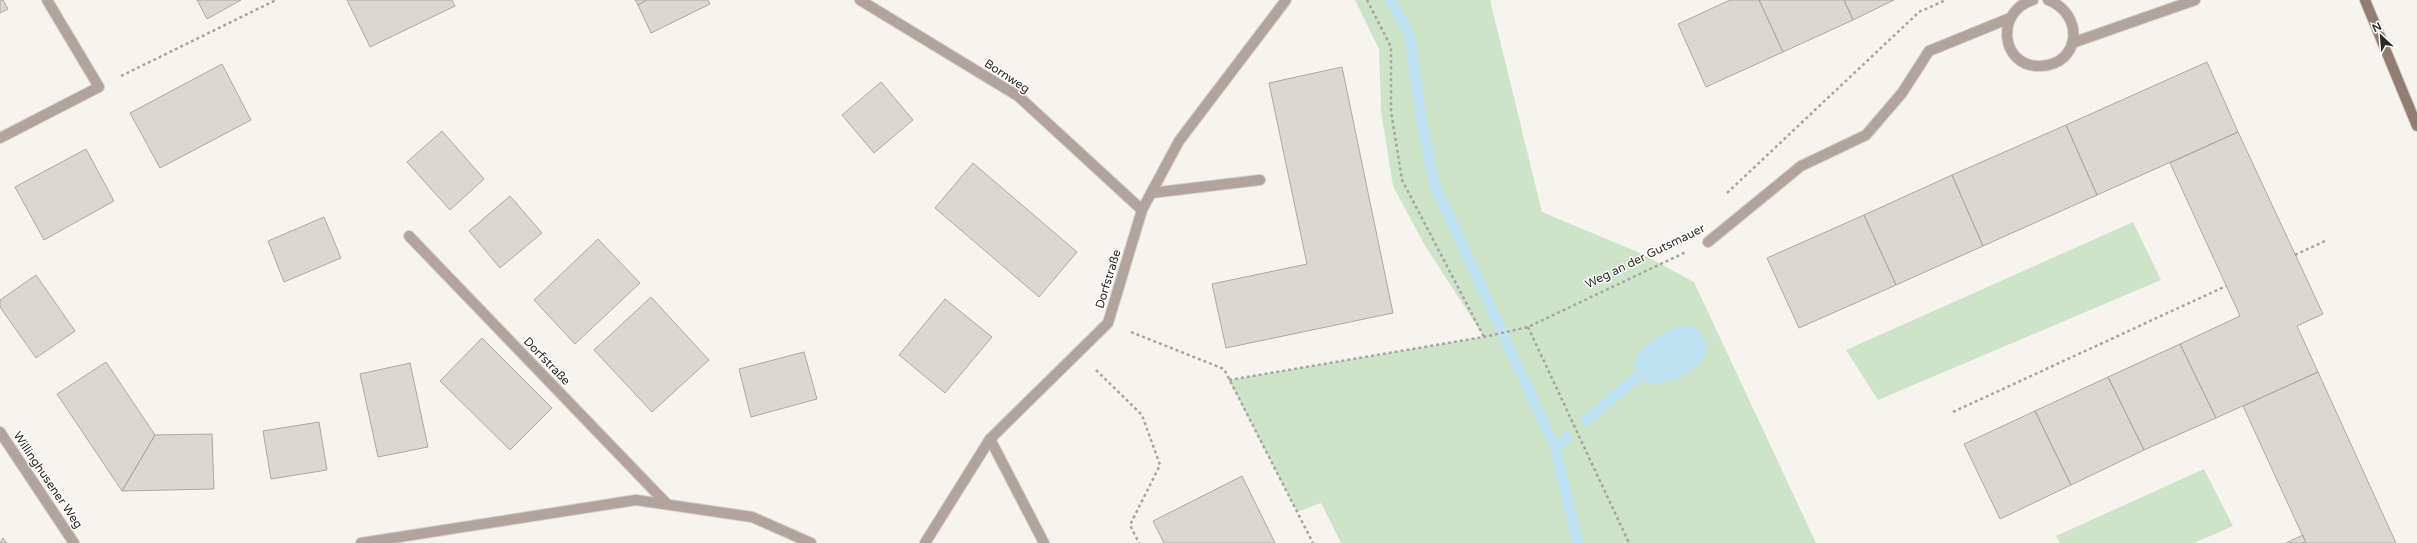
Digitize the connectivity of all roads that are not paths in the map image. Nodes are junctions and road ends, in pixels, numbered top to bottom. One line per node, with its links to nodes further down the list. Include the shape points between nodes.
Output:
1 (47, 0): 11 (street, via 99,87)
2 (860, 0): 14 (street, Bornweg, via 1018,96)
3 (1286, 0): 13 (street, Dorfstraße, via 1179,141)
4 (2033, 0): 8 (street, Weg an der Gutsmauer, via 2016,9)
5 (2048, 0): 9 (street, via 2058,4 2072,21)
6 (2195, 0): 9 (street)
7 (2365, 0): 10 (main road)
8 (2010, 18): 9 (street, via 2006,29 2011,50 2027,64 2038,66 2054,63 2067,53); 16 (street, Weg an der Gutsmauer, via 1929,51 1902,93 1866,136 1801,166)
9 (2072, 43)
10 (2417, 126)
11 (0, 138)
12 (1260, 180): 13 (street)
13 (1151, 193): 14 (street, Dorfstraße)
14 (1142, 210): 18 (street, Dorfstraße, via 1108,323)
15 (409, 236): 19 (street, Dorfstraße)
16 (1708, 242)
17 (0, 432): 20 (street, Willinghusener Weg)
18 (990, 439): 23 (street, Dorfstraße); 24 (street)
19 (667, 504): 21 (street, via 636,500); 22 (street, via 752,517)
20 (74, 543)
21 (361, 543)
22 (811, 543)
23 (925, 543)
24 (1044, 543)

